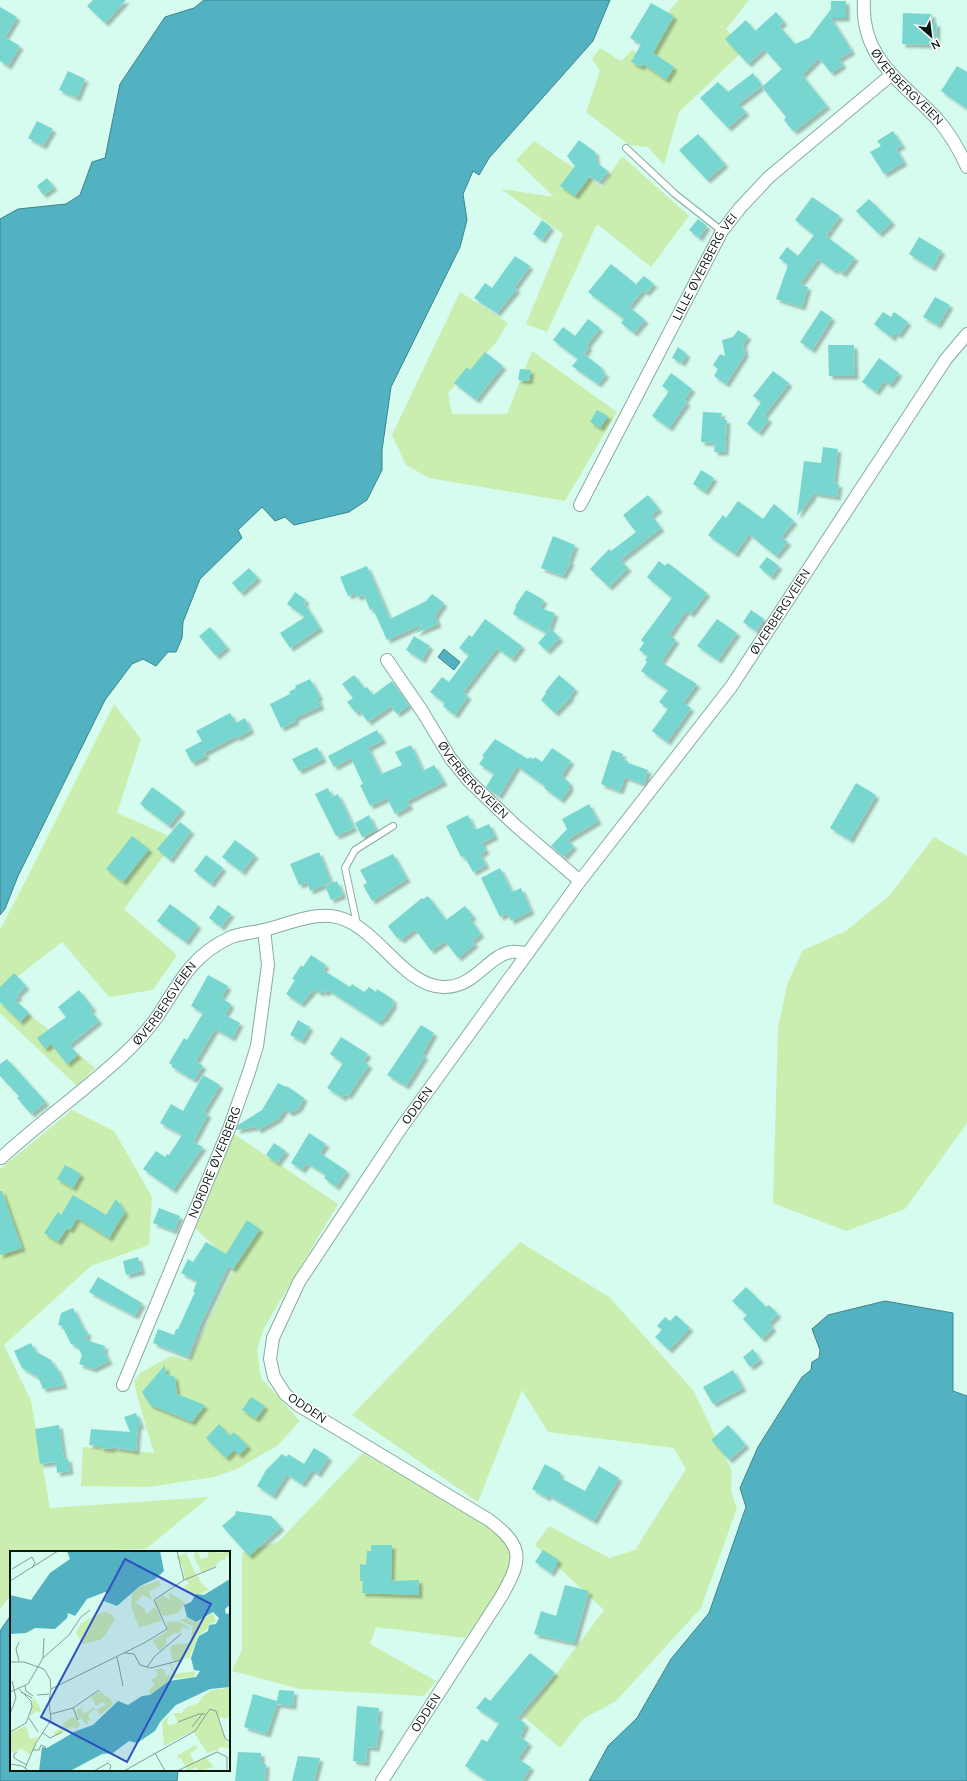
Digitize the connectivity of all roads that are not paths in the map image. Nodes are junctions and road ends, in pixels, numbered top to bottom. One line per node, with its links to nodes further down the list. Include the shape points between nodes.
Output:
1 (864, 0): 2 (street, ØVERBERGVEIEN, via 868,34 876,53)
2 (891, 75): 4 (street, ØVERBERGVEIEN, via 938,121 954,142); 5 (street, LILLE ØVERBERG VEI, via 769,177)
3 (626, 148): 5 (lane, via 675,194)
4 (967, 166)
5 (722, 231): 7 (street, LILLE ØVERBERG VEI)
6 (967, 334): 10 (street, ØVERBERGVEIEN, via 946,360 731,687)
7 (580, 505)
8 (387, 660): 10 (street, ØVERBERGVEIEN, via 451,759 469,781)
9 (394, 826): 11 (lane, via 355,850 346,868)
10 (580, 881): 13 (street, ØVERBERGVEIEN)
11 (356, 924): 12 (street, ØVERBERGVEIEN, via 332,916 311,917); 13 (street, ØVERBERGVEIEN, via 415,976 442,987 457,985 474,978 496,958 511,952)
12 (264, 930): 14 (street, ØVERBERGVEIEN, via 229,938 193,963 156,1018 122,1056); 15 (street, NORDRE ØVERBERG, via 268,965 257,1046 229,1129)
13 (528, 953): 16 (street, ODDEN, via 401,1128 299,1282 273,1338 270,1359 274,1377 285,1394 298,1405 490,1520 510,1538 517,1550 516,1564 501,1597)
14 (1, 1158)
15 (123, 1385)
16 (382, 1781)

